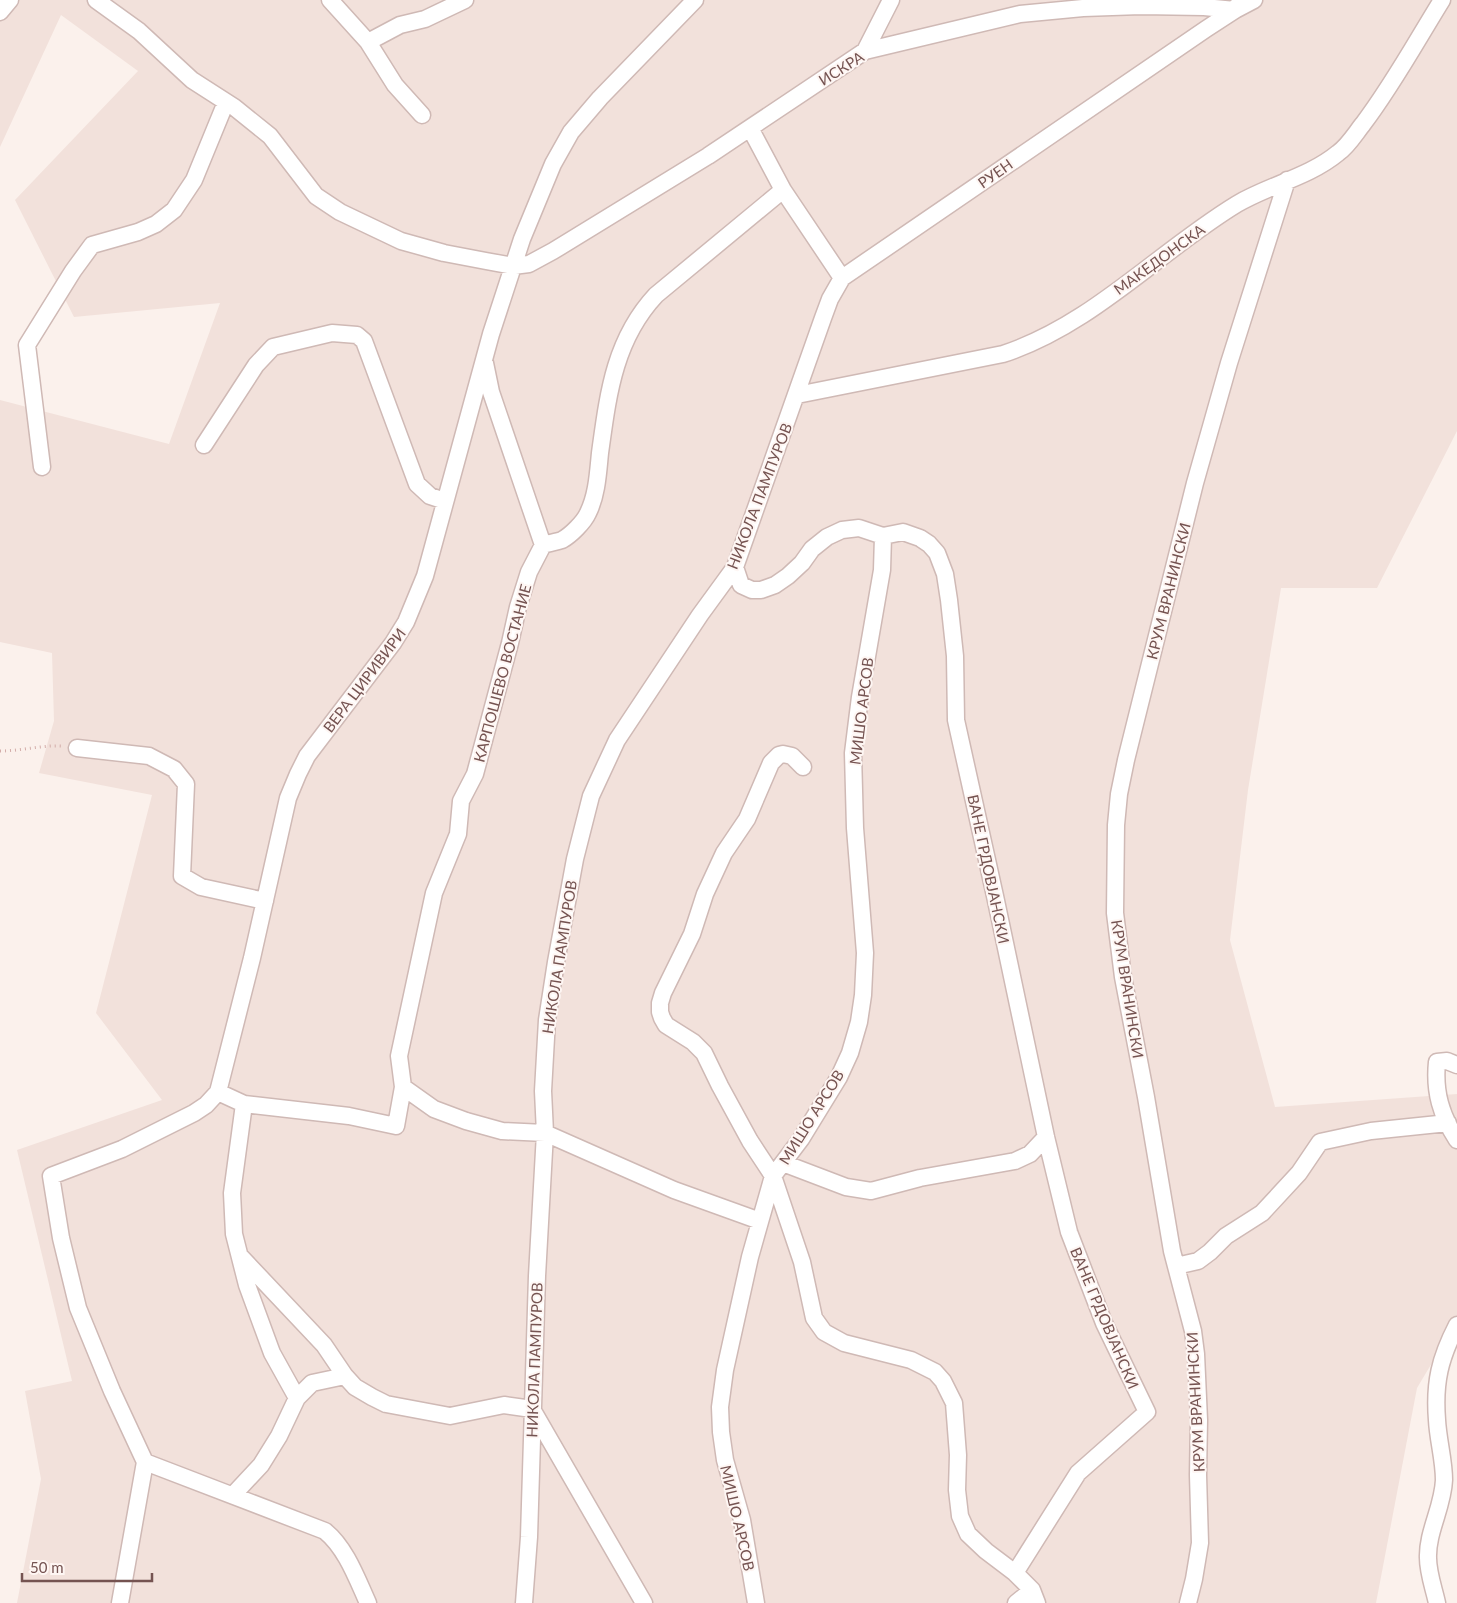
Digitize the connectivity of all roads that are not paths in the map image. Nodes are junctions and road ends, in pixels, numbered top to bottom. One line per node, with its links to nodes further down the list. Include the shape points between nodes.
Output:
1 (10, 0): 10 (street)
2 (96, 0): 13 (street, via 138,31 192,80)
3 (330, 0): 11 (street)
4 (466, 0): 11 (street, via 425,19 400,25)
5 (696, 0): 18 (street, ВЕРА ЦИРИВИРИ, via 571,132 553,164)
6 (891, 0): 12 (street)
7 (1254, 0): 9 (street, РУЕН)
8 (1442, 0): 16 (street, МАКЕДОНСКА, via 1374,109 1339,153)
9 (1237, 5): 12 (street, ИСКРА, via 1083,8 1020,14); 19 (street, РУЕН)
10 (0, 12)
11 (368, 42): 14 (street, via 395,85)
12 (865, 51): 15 (street, ИСКРА)
13 (226, 102): 18 (street, via 270,136 316,196 340,212 401,242); 23 (street, via 194,180 174,210 156,224 138,232 92,245 27,345)
14 (422, 115)
15 (750, 128): 17 (street); 18 (street, ИСКРА, via 553,251 529,264)
16 (1287, 180): 21 (street, МАКЕДОНСКА, via 1238,203 1094,306 1051,335 1027,346 993,356); 42 (street, КРУМ ВРАНИНСКИ, via 1195,483 1119,794 1115,913 1123,977)
17 (783, 190): 19 (street); 26 (street, via 656,295 635,322 619,354 588,514 562,540)
18 (513, 266): 20 (street, ВЕРА ЦИРИВИРИ)
19 (842, 278): 21 (street, РУЕН, via 830,299)
20 (484, 361): 24 (street, ВЕРА ЦИРИВИРИ); 26 (street, via 491,392)
21 (797, 395): 27 (street, НИКОЛА ПАМПУРОВ)
22 (204, 445): 24 (street, via 256,365 273,347 332,333 357,335 364,341 417,484 430,496)
23 (42, 467)
24 (445, 501): 30 (street, ВЕРА ЦИРИВИРИ, via 425,576 406,622 307,756 298,774 288,798)
25 (883, 536): 27 (street, ВАНЕ ГРДОВЈАНСКИ, via 859,528 842,530 812,549 788,576 761,590 741,585); 37 (street, ВАНЕ ГРДОВЈАНСКИ, via 903,532 920,538 937,553 945,574 955,656 956,720); 39 (street, МИШО АРСОВ, via 882,570 853,753 865,953 859,1022 839,1077 801,1139)
26 (543, 545): 32 (street, КАРПОШЕВО ВОСТАНИЕ, via 529,572 518,607 475,774 461,801 458,834 434,893 398,1056)
27 (735, 567): 36 (street, НИКОЛА ПАМПУРОВ, via 617,740 591,796 574,868 547,1020)
28 (77, 748): 30 (street, via 149,756 174,769 186,784 182,876 200,887)
29 (803, 767): 39 (street, via 792,756 783,754 771,764 747,819 724,853 704,894 692,934 660,1003 666,1025 704,1053 750,1142)
30 (265, 901): 33 (street, ВЕРА ЦИРИВИРИ)
31 (1457, 1065): 35 (street, via 1437,1062 1436,1079 1442,1112)
32 (403, 1087): 34 (street, КАРПОШЕВО ВОСТАНИЕ, via 396,1126 349,1116); 36 (street, via 434,1109 466,1121 502,1131)
33 (218, 1092): 34 (street); 47 (street, via 194,1113 130,1145 51,1176 78,1308)
34 (244, 1104): 41 (street, via 232,1193 234,1234)
35 (1448, 1123): 38 (street); 42 (street, via 1371,1130 1320,1142 1299,1173 1262,1213 1226,1236 1198,1261)
36 (545, 1133): 40 (street, via 674,1190); 46 (street, НИКОЛА ПАМПУРОВ)
37 (1046, 1137): 39 (street, via 1030,1154 1015,1161 920,1178 870,1191); 49 (street, ВАНЕ ГРДОВЈАНСКИ, via 1069,1232 1104,1323 1147,1412 1078,1473)
38 (1457, 1140)
39 (778, 1169): 40 (street, МИШО АРСОВ); 49 (street, via 814,1318 824,1332 844,1343 911,1360 935,1372 943,1381 954,1402 960,1516 968,1534)
40 (760, 1221): 55 (street, МИШО АРСОВ, via 732,1338 720,1407 725,1460 742,1520)
41 (239, 1255): 44 (street, via 324,1345); 45 (street, via 272,1353)
42 (1176, 1266): 57 (street, КРУМ ВРАНИНСКИ, via 1193,1331 1199,1420 1200,1543)
43 (1457, 1325): 58 (street, via 1438,1369 1437,1420 1444,1480 1428,1559)
44 (345, 1376): 45 (street, via 312,1382); 46 (street, via 355,1387 386,1404 450,1416 504,1405)
45 (297, 1398): 48 (street, via 261,1465)
46 (532, 1409): 53 (street, НИКОЛА ПАМПУРОВ, via 530,1537); 54 (street)
47 (145, 1462): 48 (street); 51 (street)
48 (233, 1495): 52 (street, via 325,1531 334,1538)
49 (1016, 1573): 50 (street)
50 (1035, 1596): 56 (street)
51 (120, 1603)
52 (368, 1603)
53 (524, 1603)
54 (644, 1603)
55 (756, 1603)
56 (1016, 1603)
57 (1188, 1603)
58 (1437, 1603)

